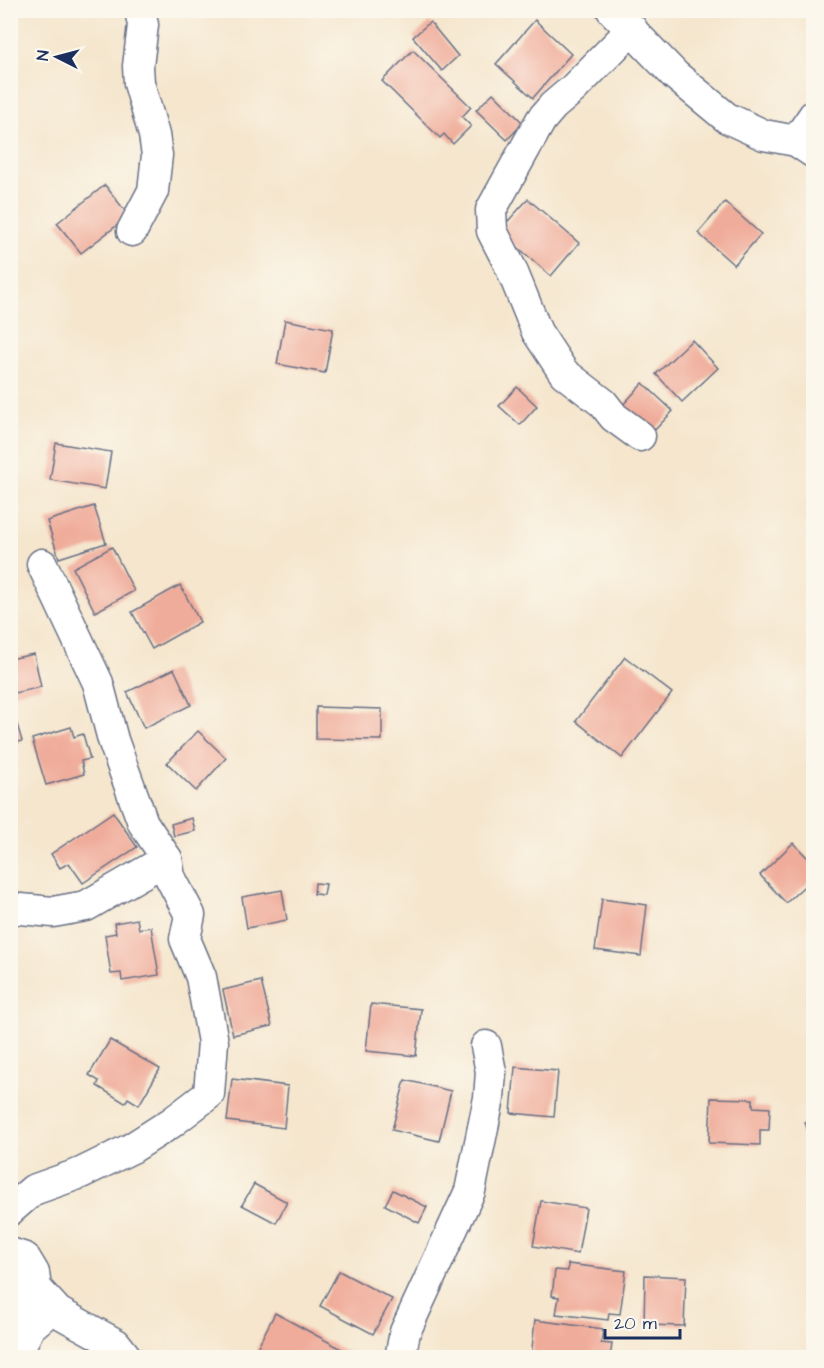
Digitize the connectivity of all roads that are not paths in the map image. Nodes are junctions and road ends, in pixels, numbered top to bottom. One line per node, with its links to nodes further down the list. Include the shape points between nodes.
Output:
1 (140, 10): 5 (street, via 143,25 139,83 157,155 153,191)
2 (618, 16): 4 (street, via 675,75 727,118 764,135); 6 (street, via 573,89 552,105 541,120 491,210 490,220 537,332 564,373)
3 (813, 115): 4 (street)
4 (805, 147)
5 (132, 231)
6 (640, 436)
7 (42, 564): 8 (street, via 98,683 113,740 144,823)
8 (167, 859): 9 (street, via 86,906 53,912); 11 (street, via 170,878 190,915 185,939 201,977 213,1042 209,1094 132,1148 81,1173 33,1190)
9 (10, 908)
10 (486, 1046): 17 (street, via 491,1072 489,1098 470,1191 405,1332)
11 (10, 1210)
12 (18, 1255): 13 (street, via 34,1273 36,1288); 14 (street)
13 (58, 1312): 14 (street, via 48,1312); 16 (street, via 116,1344)
14 (30, 1327): 15 (street)
15 (14, 1358)
16 (127, 1358)
17 (400, 1358)

